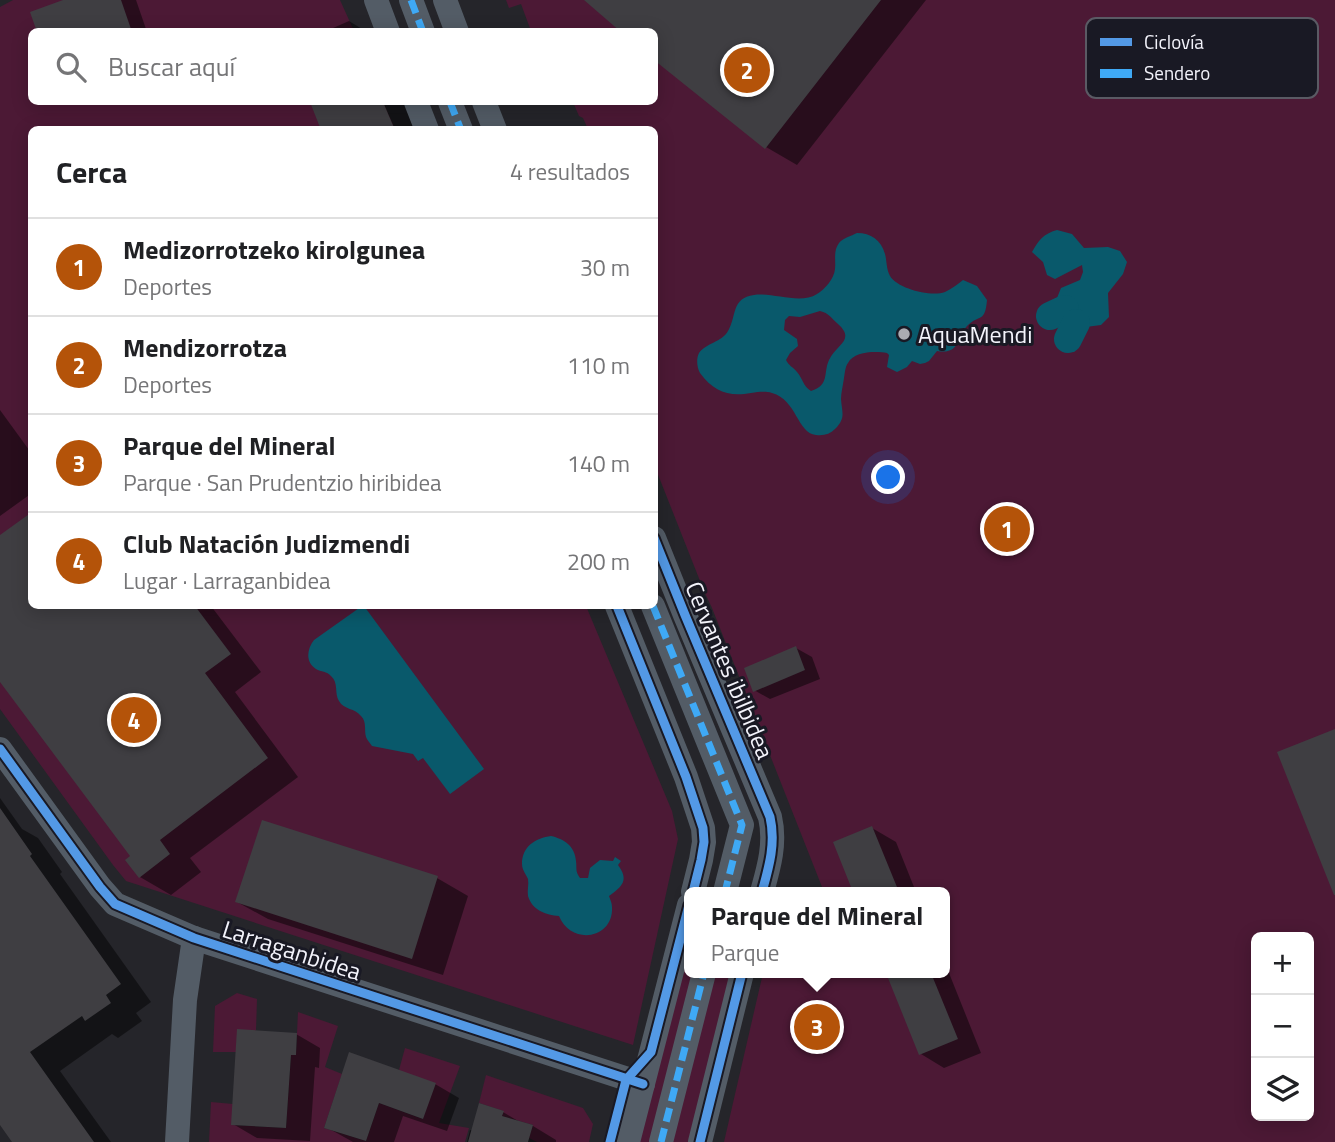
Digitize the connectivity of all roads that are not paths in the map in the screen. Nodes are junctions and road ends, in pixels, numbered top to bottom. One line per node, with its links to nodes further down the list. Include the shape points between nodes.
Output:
1 (376, 0): 4 (street)
2 (411, 0): 5 (street)
3 (445, 0): 6 (street)
4 (386, 28)
5 (422, 28)
6 (456, 28)
7 (417, 105): 10 (street)
8 (451, 105): 11 (street)
9 (485, 105): 12 (street)
10 (425, 126)
11 (459, 126)
12 (493, 126)
13 (658, 548): 21 (street, Cervantes ibilbidea, via 770,817 773,844)
14 (618, 609): 17 (street, via 704,828)
15 (654, 609): 20 (street, Cervantes ibilbidea, via 742,825)
16 (0, 749): 23 (street, Larraganbidea, via 115,904)
17 (701, 860): 18 (street); 19 (street)
18 (695, 887)
19 (724, 887)
20 (726, 887)
21 (763, 887)
22 (684, 929): 26 (street)
23 (194, 938): 26 (street, Larraganbidea); 27 (street, via 185,1000)
24 (703, 978): 29 (street)
25 (741, 978): 30 (street)
26 (643, 1084): 28 (street)
27 (177, 1142)
28 (628, 1142)
29 (661, 1142)
30 (700, 1142)

